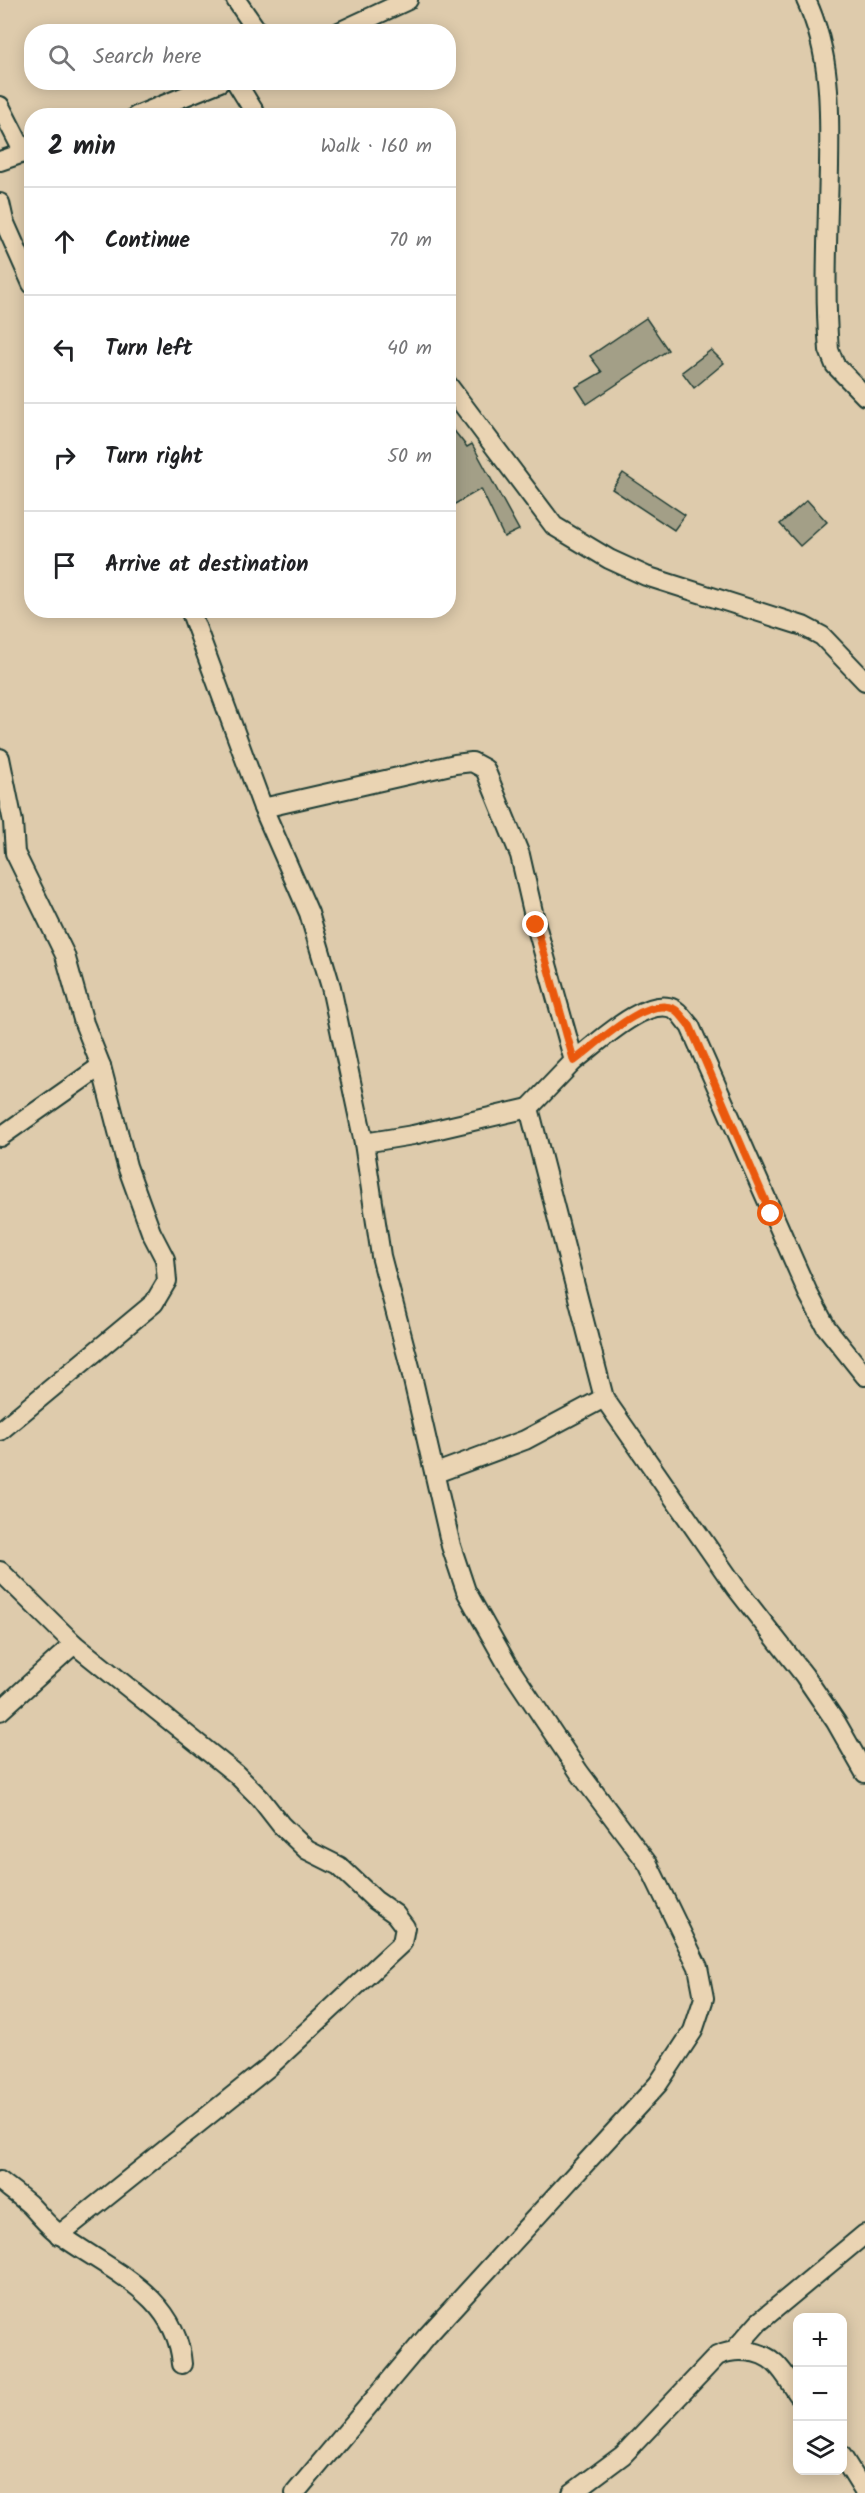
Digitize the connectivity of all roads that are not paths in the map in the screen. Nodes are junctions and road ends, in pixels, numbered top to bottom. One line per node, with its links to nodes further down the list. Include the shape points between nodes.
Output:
1 (236, 0): 4 (street)
2 (408, 0): 5 (street)
3 (806, 0): 17 (street, via 818,26 827,64 829,350 835,365)
4 (252, 24)
5 (356, 24)
6 (200, 90): 9 (street)
7 (241, 90): 10 (street)
8 (0, 106): 11 (street)
9 (156, 108)
10 (252, 108)
11 (24, 145)
12 (24, 153): 13 (street)
13 (0, 161)
14 (0, 203): 15 (street)
15 (24, 266)
16 (456, 396): 19 (street, via 554,526 646,576 813,631)
17 (865, 396)
18 (193, 618): 21 (street)
19 (865, 681)
20 (0, 758): 22 (street, via 13,822)
21 (263, 808): 23 (street, via 455,764 472,762 486,769 520,855); 27 (street, via 309,914 331,987)
22 (7, 858): 24 (street, via 65,955)
23 (574, 1061): 25 (street); 28 (street, via 642,1010 661,1005 675,1010 690,1026 808,1293 826,1327)
24 (101, 1066): 26 (street); 30 (street, via 127,1166 151,1232 165,1258 167,1281 154,1303)
25 (529, 1108): 27 (street); 29 (street)
26 (0, 1137)
27 (364, 1143): 31 (street, via 381,1256)
28 (865, 1376)
29 (604, 1398): 31 (street, via 525,1440); 35 (street, via 736,1588 804,1675)
30 (0, 1431)
31 (436, 1473): 43 (street, via 451,1546 466,1591 514,1674 579,1772 648,1864 698,1967 704,1998 693,2031 658,2084 428,2335)
32 (0, 1571): 33 (street)
33 (74, 1644): 34 (street); 38 (street, via 236,1774 307,1850 339,1866 405,1927 402,1943 270,2066)
34 (0, 1711)
35 (865, 1773)
36 (0, 2181): 38 (street)
37 (865, 2234): 39 (street, via 759,2322)
38 (59, 2235): 40 (street, via 127,2277 155,2304 174,2326 181,2344)
39 (735, 2349): 41 (street, via 774,2362); 44 (street, via 717,2356 623,2455)
40 (182, 2364)
41 (793, 2387)
42 (847, 2463): 45 (street)
43 (295, 2493)
44 (572, 2493)
45 (865, 2493)

